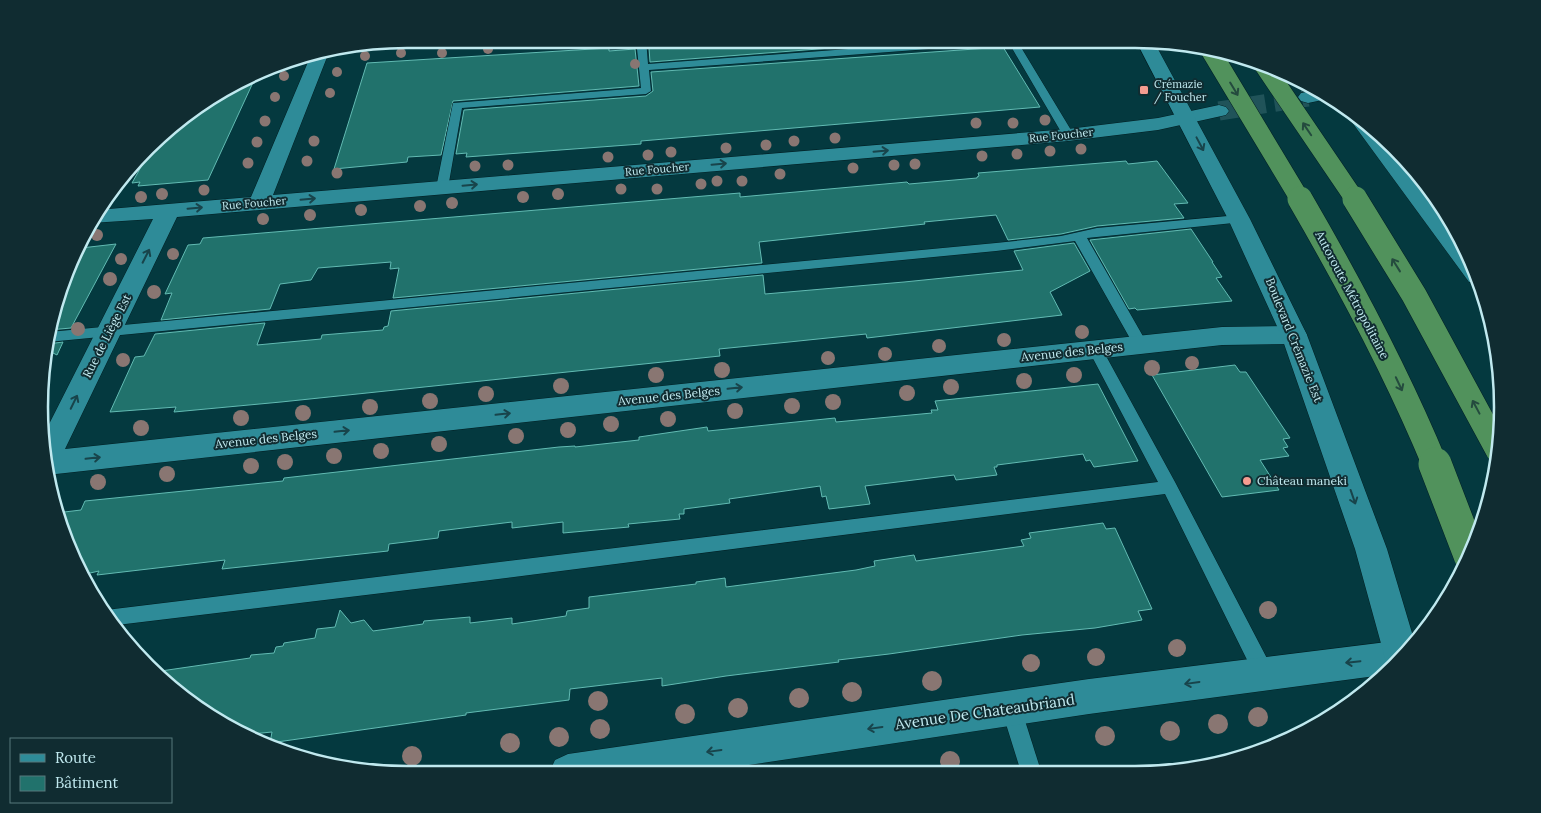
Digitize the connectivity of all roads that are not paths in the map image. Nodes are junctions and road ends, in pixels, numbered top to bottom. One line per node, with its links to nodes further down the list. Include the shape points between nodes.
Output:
1 (643, 48): 7 (lane)
2 (903, 48): 7 (lane)
3 (1017, 48): 11 (lane)
4 (1148, 48): 10 (street, Boulevard Crémazie Est)
5 (1214, 57): 29 (highway, Autoroute Métropolitaine, one-way to 29, bridge, via 1296,191 1370,325 1415,420)
6 (319, 59): 14 (street)
7 (644, 67): 13 (lane, via 646,91 457,105)
8 (1270, 74): 25 (highway, one-way to 8, bridge, via 1409,287 1353,196)
9 (1219, 111): 10 (street, Rue Foucher)
10 (1187, 118): 11 (street, Rue Foucher); 17 (street, Boulevard Crémazie Est, one-way to 17)
11 (1068, 135): 13 (street, Rue Foucher, one-way to 11)
12 (1378, 144): 19 (street)
13 (442, 188): 14 (street, Rue Foucher, one-way to 13)
14 (259, 203): 15 (street, Rue Foucher, one-way to 14)
15 (169, 210): 16 (street, Rue Foucher); 20 (street, Rue de Liège Est, one-way to 15)
16 (102, 216)
17 (1240, 219): 18 (lane); 21 (street, Boulevard Crémazie Est)
18 (1079, 236): 20 (lane, via 977,249); 23 (lane)
19 (1456, 248)
20 (108, 331): 22 (lane); 26 (street, Rue de Liège Est, one-way to 20)
21 (1294, 335): 23 (street, Avenue des Belges, via 1222,336); 31 (street, Boulevard Crémazie Est, one-way to 31, via 1359,514)
22 (54, 336)
23 (1142, 345): 24 (street, Avenue des Belges)
24 (1095, 349): 27 (street, Avenue des Belges, one-way to 24); 28 (lane)
25 (1492, 439)
26 (51, 450)
27 (52, 461)
28 (1169, 487): 30 (lane); 33 (lane)
29 (1466, 544)
30 (115, 616)
31 (1400, 648)
32 (1389, 658): 33 (street, Avenue De Chateaubriand, one-way to 33)
33 (1264, 673): 34 (street, Avenue De Chateaubriand, one-way to 34)
34 (1011, 708): 35 (street, Avenue De Chateaubriand, one-way to 35); 36 (lane)
35 (616, 766)
36 (1029, 766)

